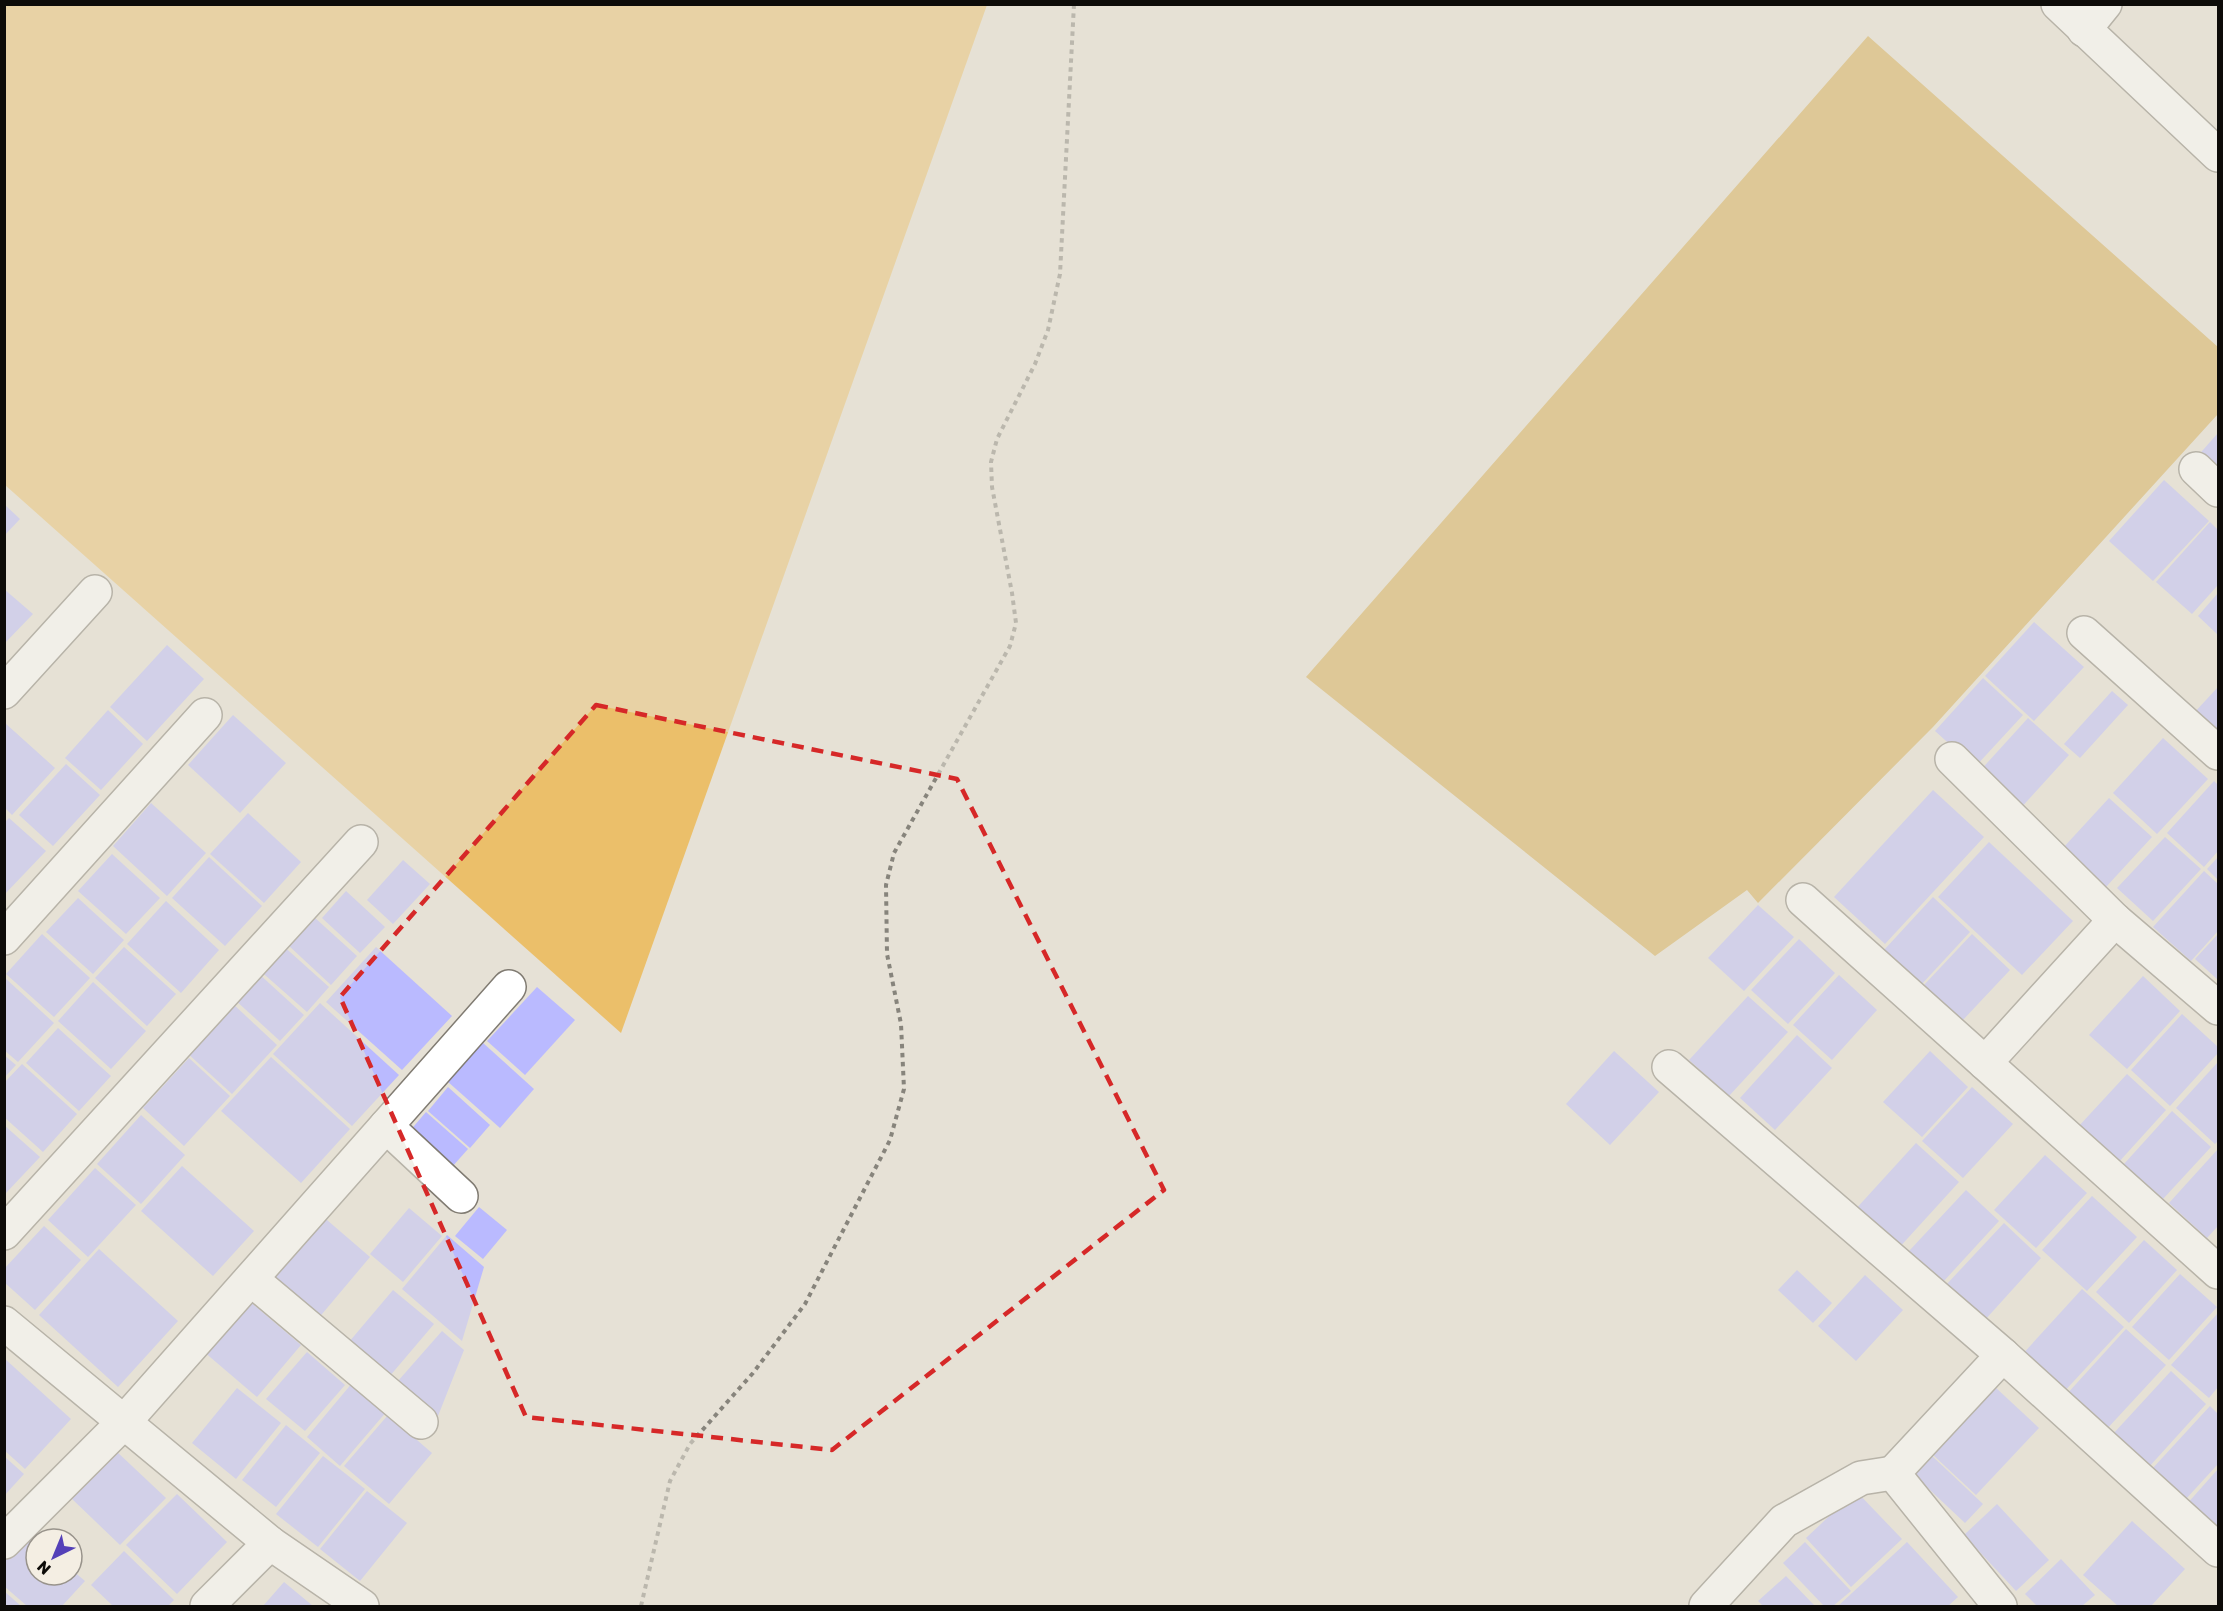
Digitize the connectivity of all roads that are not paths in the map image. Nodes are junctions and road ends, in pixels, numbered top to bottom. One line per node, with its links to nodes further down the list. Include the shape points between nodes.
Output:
1 (2058, 4): 3 (street)
2 (2105, 4): 3 (street)
3 (2084, 30): 4 (street)
4 (2218, 155)
5 (95, 592): 7 (street)
6 (2084, 633): 9 (street)
7 (4, 692)
8 (205, 715): 14 (street)
9 (2218, 753)
10 (1952, 759): 13 (street)
11 (362, 843): 21 (street)
12 (1803, 900): 17 (street)
13 (2115, 920): 16 (street); 17 (street)
14 (4, 938)
15 (509, 987): 19 (street)
16 (2218, 1008)
17 (1985, 1063): 22 (street)
18 (1669, 1067): 25 (street)
19 (386, 1126): 20 (street); 23 (street)
20 (461, 1196)
21 (4, 1233)
22 (2218, 1272)
23 (251, 1279): 26 (street); 27 (street)
24 (4, 1323): 26 (street)
25 (2003, 1355): 28 (street); 31 (street)
26 (124, 1422): 29 (street); 30 (street)
27 (421, 1422)
28 (1893, 1473): 34 (street, via 1861,1478 1784,1521); 35 (street)
29 (4, 1542)
30 (270, 1543): 32 (street); 33 (street)
31 (2218, 1550)
32 (207, 1606)
33 (362, 1606)
34 (1706, 1606)
35 (1999, 1606)

